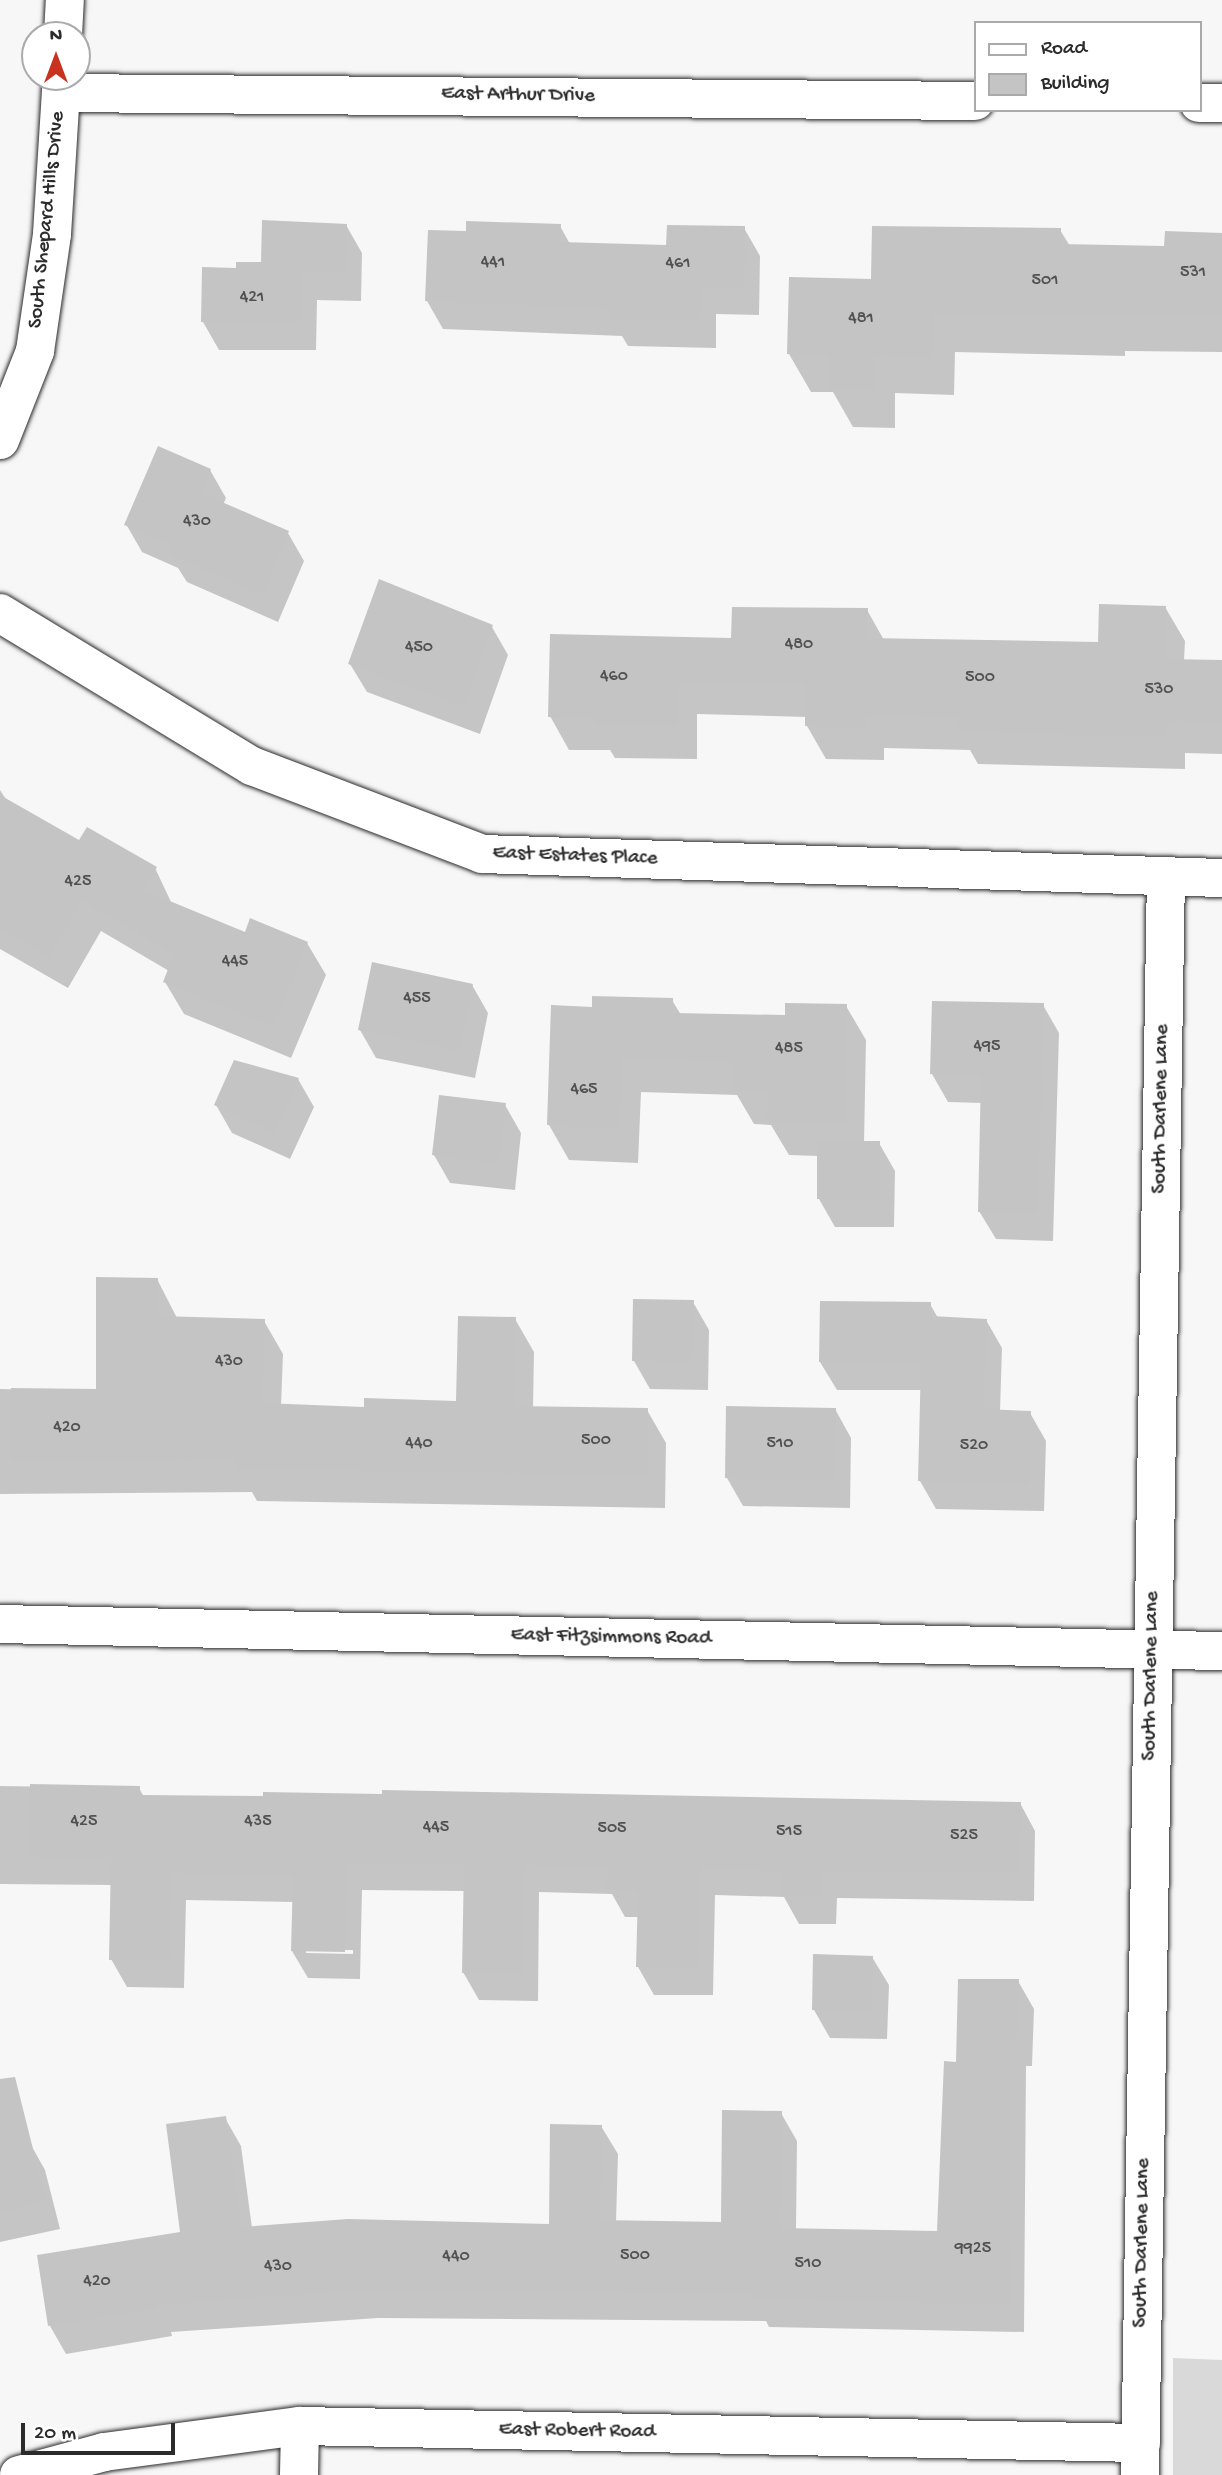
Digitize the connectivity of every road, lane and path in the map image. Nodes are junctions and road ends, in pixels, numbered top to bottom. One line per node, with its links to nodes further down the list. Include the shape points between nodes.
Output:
1 (65, 0): 2 (street)
2 (64, 21)
3 (91, 86): 5 (street, East Arthur Drive)
4 (61, 91): 8 (street, South Shepard Hills Drive, via 52,234 35,351)
5 (974, 101)
6 (1201, 103): 7 (street)
7 (1222, 103)
8 (0, 440)
9 (0, 613): 10 (street, East Estates Place, via 252,766 482,854)
10 (1166, 878): 11 (street, East Estates Place); 13 (street, South Darlene Lane)
11 (1222, 878)
12 (0, 1624): 13 (street, East Fitzsimmons Road)
13 (1152, 1649): 14 (street, East Fitzsimmons Road); 16 (street, South Darlene Lane)
14 (1222, 1651)
15 (300, 2426): 16 (street, East Robert Road); 17 (street, East Robert Road, via 104,2452); 18 (street)
16 (1140, 2459)
17 (19, 2475)
18 (299, 2475)

